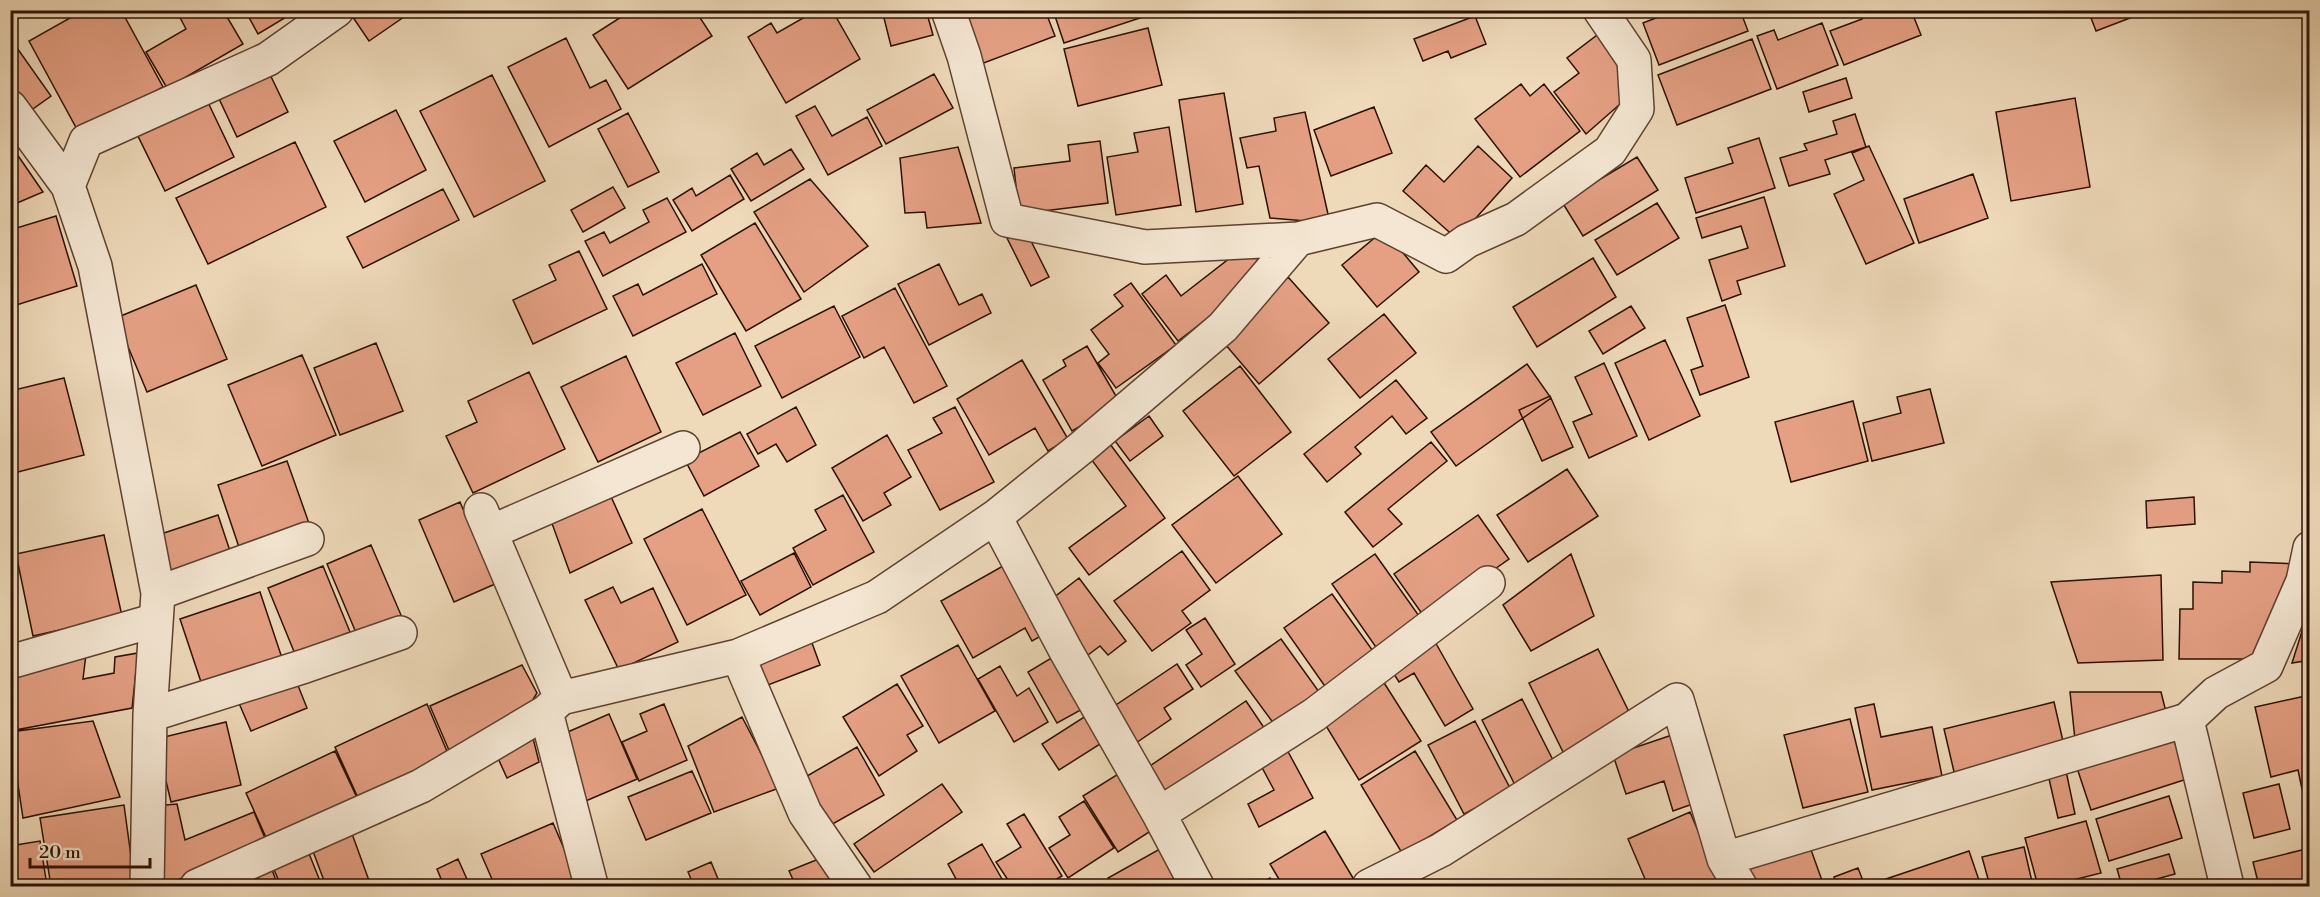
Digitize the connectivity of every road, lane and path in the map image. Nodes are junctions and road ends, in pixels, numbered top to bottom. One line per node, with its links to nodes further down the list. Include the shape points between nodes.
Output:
1 (337, 10): 5 (street, via 268,59 86,141)
2 (948, 10): 6 (street, via 1007,220 1145,247)
3 (1600, 10): 6 (street, via 1634,60 1637,109 1610,151 1516,219 1467,241 1446,256 1377,220)
4 (10, 107): 5 (street)
5 (68, 186): 13 (street, via 96,266)
6 (1298, 238): 8 (street, via 1223,327)
7 (684, 448): 17 (street, via 486,521)
8 (995, 517): 15 (street, via 877,597); 20 (street)
9 (307, 539): 13 (street)
10 (2310, 548): 11 (street)
11 (2306, 580): 19 (street, via 2266,666 2216,693)
12 (1488, 583): 20 (street, via 1314,715)
13 (157, 606): 16 (street); 18 (street)
14 (400, 633): 18 (street)
15 (738, 656): 17 (street); 25 (street, via 805,813)
16 (10, 662)
17 (554, 705): 22 (street); 24 (street, via 421,786)
18 (150, 715): 23 (street)
19 (2187, 720): 21 (street); 29 (street)
20 (1159, 814): 26 (street)
21 (1724, 859): 27 (street, via 1677,700 1441,850); 28 (street)
22 (591, 885)
23 (147, 886)
24 (197, 886)
25 (855, 886)
26 (1197, 886)
27 (1369, 886)
28 (1740, 886)
29 (2227, 886)

